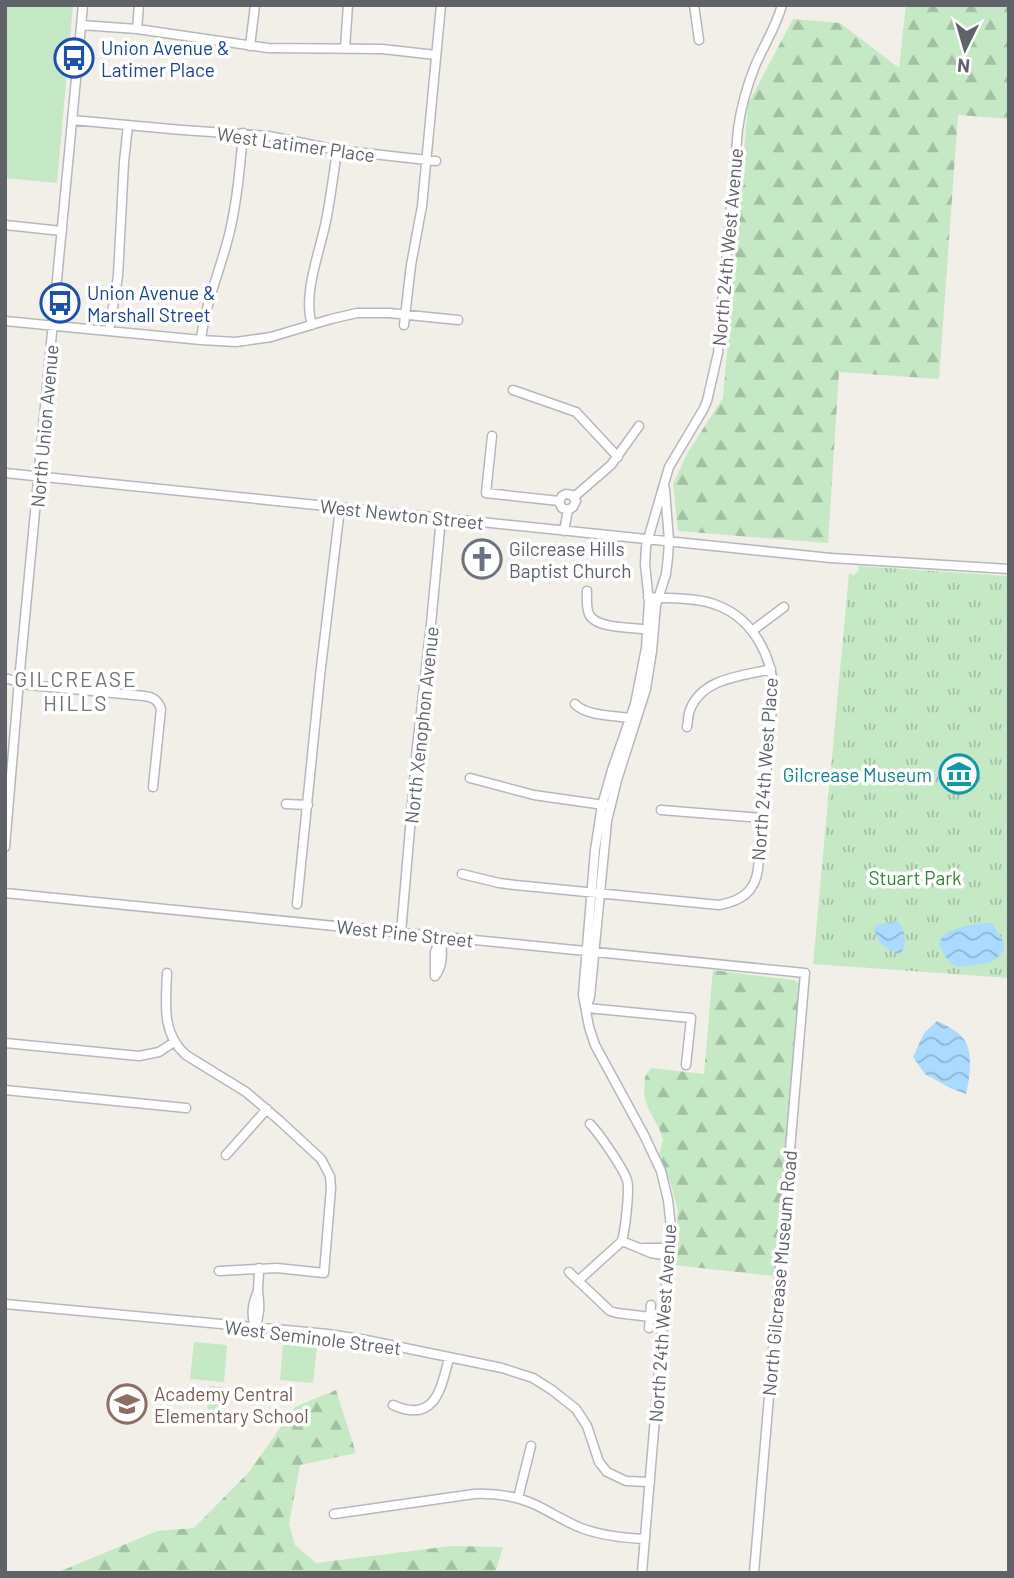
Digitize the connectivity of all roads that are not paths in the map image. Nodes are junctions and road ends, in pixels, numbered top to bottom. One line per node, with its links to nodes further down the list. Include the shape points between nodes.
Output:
1 (83, 5): 8 (street, North Union Avenue)
2 (139, 5): 9 (street)
3 (255, 5): 11 (street)
4 (348, 5): 12 (street)
5 (441, 5): 13 (street)
6 (694, 5): 10 (street)
7 (782, 5): 36 (street, North 24th West Avenue, via 750,80 740,117 713,377 704,410 669,467)
8 (81, 25): 9 (street); 14 (street, North Union Avenue)
9 (137, 29): 11 (street)
10 (699, 40)
11 (250, 46): 12 (street)
12 (345, 48): 13 (street)
13 (436, 55): 18 (street)
14 (72, 120): 15 (street, West Latimer Place); 21 (street, North Union Avenue)
15 (128, 125): 16 (street, West Latimer Place); 28 (street, via 118,276)
16 (243, 133): 17 (street, West Latimer Place); 29 (street, via 233,219)
17 (337, 150): 18 (street, West Latimer Place); 25 (street, via 309,294)
18 (426, 161): 19 (street, West Latimer Place); 22 (street)
19 (436, 161)
20 (5, 225): 21 (street)
21 (62, 231): 27 (street, North Union Avenue)
22 (405, 315): 23 (street); 25 (street, via 357,313); 26 (street)
23 (458, 320)
24 (5, 321): 27 (street)
25 (312, 325): 29 (street, via 262,339)
26 (404, 325)
27 (53, 326): 28 (street); 35 (street, North Union Avenue)
28 (109, 331): 29 (street)
29 (201, 340)
30 (513, 390): 33 (street, via 576,412)
31 (639, 426): 33 (street)
32 (492, 436): 38 (street, via 486,493)
33 (618, 457): 37 (street)
34 (5, 473): 35 (street, West Newton Street)
35 (38, 477): 39 (street, West Newton Street); 53 (street, North Union Avenue)
36 (664, 485): 43 (street, North 24th West Avenue); 44 (street, North 24th West Avenue)
37 (574, 497): 38 (street, via 566,494); 40 (street, via 575,505)
38 (559, 500): 40 (street)
39 (340, 508): 41 (street, West Newton Street); 60 (street)
40 (568, 510): 42 (street)
41 (441, 518): 42 (street, West Newton Street); 69 (street, North Xenophon Avenue)
42 (565, 531): 43 (street, West Newton Street)
43 (648, 539): 44 (street, West Newton Street); 47 (street, North 24th West Avenue, via 645,554)
44 (669, 541): 45 (street, West Newton Street); 47 (street, North 24th West Avenue, via 666,574)
45 (1009, 569)
46 (587, 591): 49 (street, via 589,613 596,622)
47 (653, 598): 49 (street, North 24th West Avenue); 50 (street, North 24th West Place, via 718,606)
48 (784, 607): 50 (street)
49 (651, 630): 55 (street, North 24th West Avenue, via 649,677)
50 (752, 631): 51 (street, North 24th West Place)
51 (771, 669): 56 (street, via 726,679 706,689 690,710); 63 (street, North 24th West Place, via 774,681)
52 (5, 678): 53 (street)
53 (19, 681): 58 (street, via 151,697 158,702); 64 (street, North Union Avenue)
54 (575, 704): 55 (street, via 588,712)
55 (634, 719): 61 (street, North 24th West Avenue)
56 (687, 727)
57 (470, 778): 61 (street, via 534,795)
58 (153, 787)
59 (286, 804): 60 (street)
60 (308, 805): 68 (street)
61 (606, 805): 67 (street, North 24th West Avenue)
62 (661, 810): 63 (street)
63 (762, 818): 67 (street, North 24th West Place, via 757,877 746,896 732,903)
64 (5, 847)
65 (462, 874): 67 (street, via 499,883)
66 (5, 893): 69 (street, West Pine Street)
67 (596, 893): 70 (street, North 24th West Avenue)
68 (297, 904)
69 (401, 933): 70 (street, West Pine Street)
70 (590, 952): 72 (street, West Pine Street); 73 (street, North 24th West Avenue)
71 (167, 973): 74 (street, via 167,1023)
72 (805, 973): 101 (street, North Gilcrease Museum Road)
73 (587, 1008): 76 (street, via 691,1018); 83 (street, North 24th West Avenue, via 595,1045 661,1171 669,1213)
74 (174, 1042): 75 (street, via 159,1052 139,1056); 79 (street, via 186,1055)
75 (5, 1043)
76 (687, 1065)
77 (5, 1090): 78 (street)
78 (186, 1108)
79 (267, 1109): 81 (street); 84 (street, via 321,1159 331,1188 324,1273)
80 (590, 1124): 82 (street, via 627,1179)
81 (226, 1155)
82 (622, 1241): 83 (street, via 651,1253); 87 (street)
83 (669, 1252): 96 (street, North 24th West Avenue)
84 (259, 1268): 85 (street); 91 (street, via 253,1301)
85 (219, 1270)
86 (569, 1272): 87 (street)
87 (578, 1281): 90 (street, via 613,1312)
88 (5, 1304): 91 (street, West Seminole Street)
89 (651, 1305): 90 (street)
90 (650, 1317): 92 (street)
91 (255, 1328): 93 (street, West Seminole Street, via 355,1338)
92 (649, 1328)
93 (449, 1357): 94 (street, via 433,1402 411,1411); 96 (street, West Seminole Street, via 512,1371 543,1384 580,1414 607,1472)
94 (393, 1405)
95 (531, 1446): 97 (street)
96 (650, 1482): 99 (street, North 24th West Avenue)
97 (517, 1498): 98 (street, via 474,1494); 99 (street, via 589,1530)
98 (334, 1514)
99 (645, 1539): 100 (street, North 24th West Avenue)
100 (643, 1571)
101 (754, 1573)

